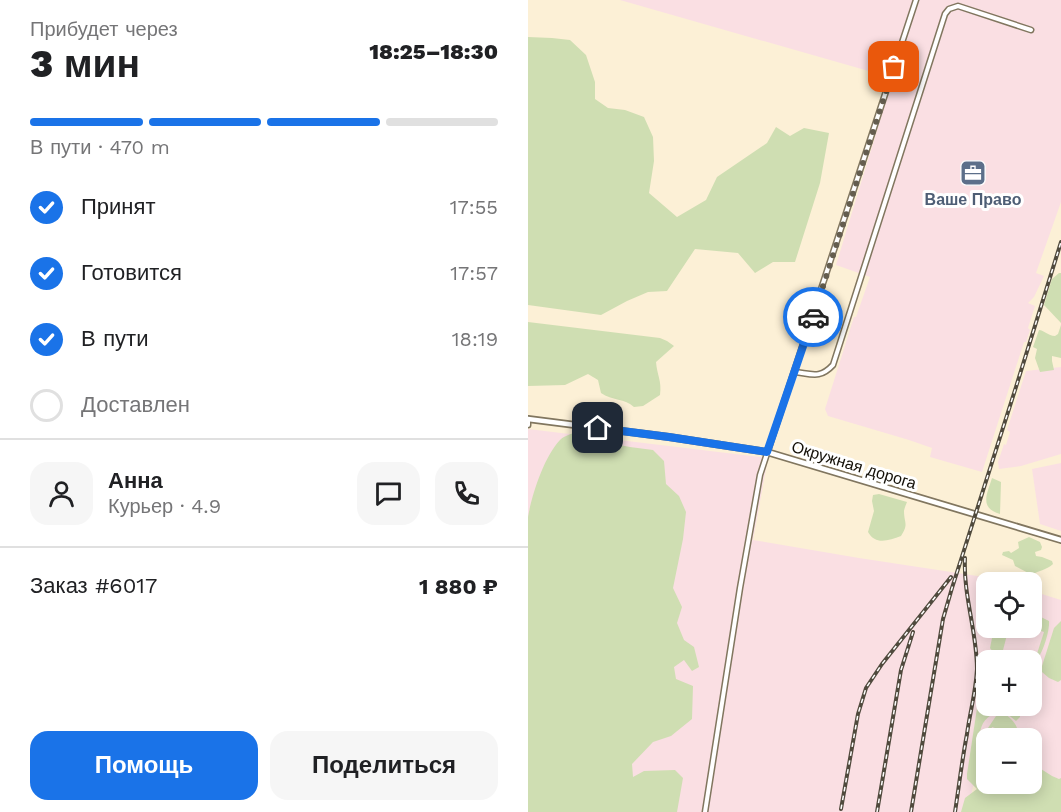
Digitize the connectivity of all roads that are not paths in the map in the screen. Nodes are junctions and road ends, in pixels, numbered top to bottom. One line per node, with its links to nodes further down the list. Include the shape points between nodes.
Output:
1 (916, 0): 3 (street)
2 (1031, 30): 3 (street, via 958,6 945,14 833,365 819,375)
3 (795, 372): 6 (street)
4 (528, 419): 5 (street); 6 (main road, Окружная дорога)
5 (528, 425)
6 (767, 452): 7 (main road, Окружная дорога); 8 (street, via 756,490)
7 (1061, 540)
8 (705, 812)

